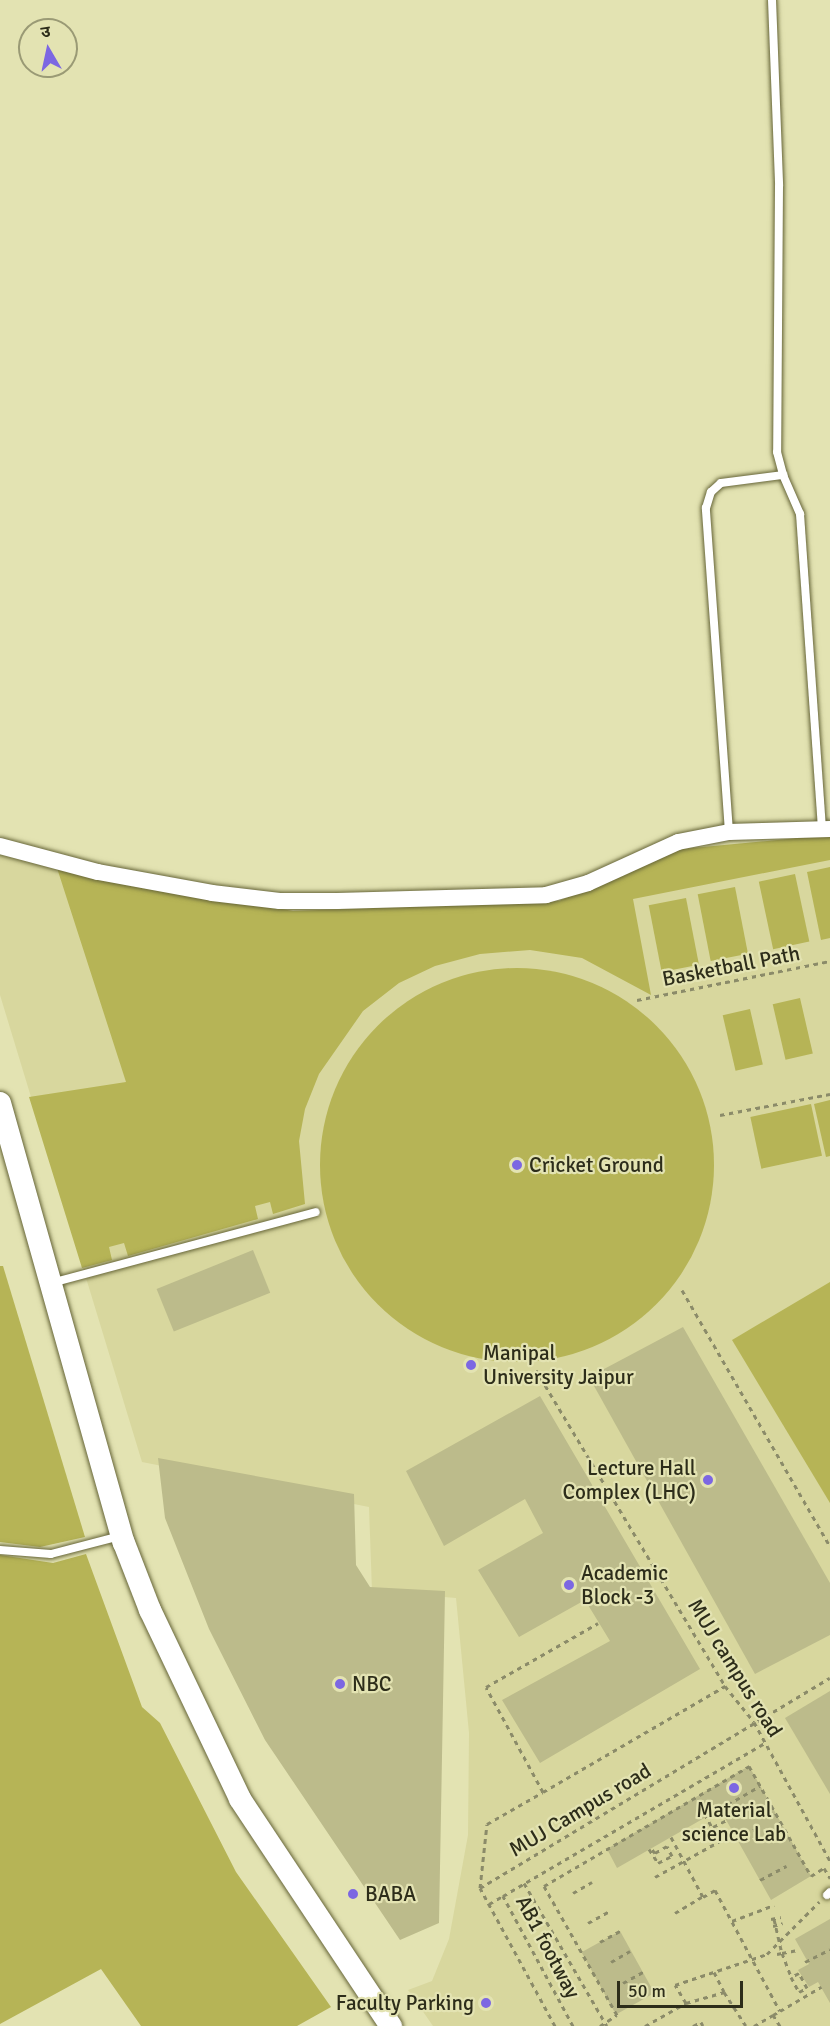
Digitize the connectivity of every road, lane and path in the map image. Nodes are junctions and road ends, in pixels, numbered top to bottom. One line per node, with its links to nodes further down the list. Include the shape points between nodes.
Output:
1 (772, 0): 2 (lane, via 779,186 777,452)
2 (783, 476): 3 (lane, via 800,514); 4 (lane, via 721,483 711,492 706,508)
3 (826, 829): 4 (street)
4 (729, 832): 5 (street, via 678,842 588,883 546,895 337,901 280,901 212,893 98,872)
5 (0, 846)
6 (830, 961): 7 (path, Basketball Path)
7 (637, 1000)
8 (830, 1094): 10 (path)
9 (0, 1103): 11 (street)
10 (720, 1115)
11 (3, 1128): 13 (street)
12 (316, 1212): 13 (lane)
13 (51, 1283): 16 (street)
14 (682, 1290): 17 (path)
15 (537, 1370): 21 (path, MUJ campus road)
16 (122, 1535): 18 (lane, via 51,1554); 76 (street, via 184,1688 240,1799)
17 (830, 1546)
18 (0, 1550)
19 (598, 1623): 25 (path, via 486,1687)
20 (830, 1678): 22 (path, MUJ Campus road)
21 (725, 1686): 22 (path, MUJ campus road); 25 (path)
22 (754, 1722): 23 (path, MUJ campus road); 42 (path, MUJ Campus road)
23 (765, 1743): 35 (path, MUJ campus road); 41 (path, AB1 footway)
24 (760, 1786): 26 (path); 38 (path, via 811,1876 825,1868); 75 (path, via 749,1767 544,1886 617,2015)
25 (543, 1792): 42 (path, via 487,1824)
26 (720, 1809)
27 (706, 1817): 29 (path)
28 (726, 1820): 29 (path)
29 (713, 1827): 34 (path, via 720,1841)
30 (760, 1827): 32 (path)
31 (670, 1837): 34 (path)
32 (737, 1839)
33 (650, 1848): 33 (path, via 658,1863 672,1856 667,1846 655,1853)
34 (683, 1860): 37 (path); 46 (path)
35 (830, 1861)
36 (786, 1866): 39 (path)
37 (655, 1877)
38 (830, 1878)
39 (760, 1880)
40 (592, 1882): 43 (path)
41 (524, 1883): 45 (path, AB1 footway); 75 (path)
42 (480, 1888): 47 (path)
43 (573, 1893)
44 (828, 1893): 63 (path, via 787,1929 767,1954)
45 (503, 1896): 47 (path); 78 (path, AB1 footway)
46 (703, 1897): 50 (path); 52 (path, via 715,1890)
47 (489, 1904): 77 (path)
48 (774, 1905): 52 (path)
49 (608, 1912): 53 (path)
50 (675, 1913)
51 (781, 1917): 61 (path, via 773,1919)
52 (732, 1921): 63 (path)
53 (588, 1923)
54 (783, 1923): 55 (path)
55 (773, 1926)
56 (620, 1931): 57 (path)
57 (600, 1942)
58 (830, 1948): 65 (path)
59 (798, 1950): 61 (path)
60 (630, 1951): 64 (path)
61 (782, 1953): 62 (path); 68 (path)
62 (777, 1954)
63 (752, 1960): 67 (path); 73 (path)
64 (611, 1962)
65 (806, 1962)
66 (643, 1972): 69 (path)
67 (714, 1972): 71 (path); 72 (path, via 675,1984)
68 (791, 1977): 68 (path, via 800,1992 807,1988 799,1973)
69 (623, 1983)
70 (821, 1988): 73 (path)
71 (724, 1992): 72 (path); 83 (path)
72 (686, 2003): 80 (path)
73 (780, 2011): 74 (path)
74 (773, 2015): 84 (path); 85 (path)
75 (606, 2024): 79 (path)
76 (391, 2026)
77 (555, 2026)
78 (573, 2026)
79 (600, 2026)
80 (645, 2026)
81 (693, 2026): 82 (path, via 701,2022)
82 (703, 2026)
83 (746, 2026)
84 (754, 2026)
85 (780, 2026)

